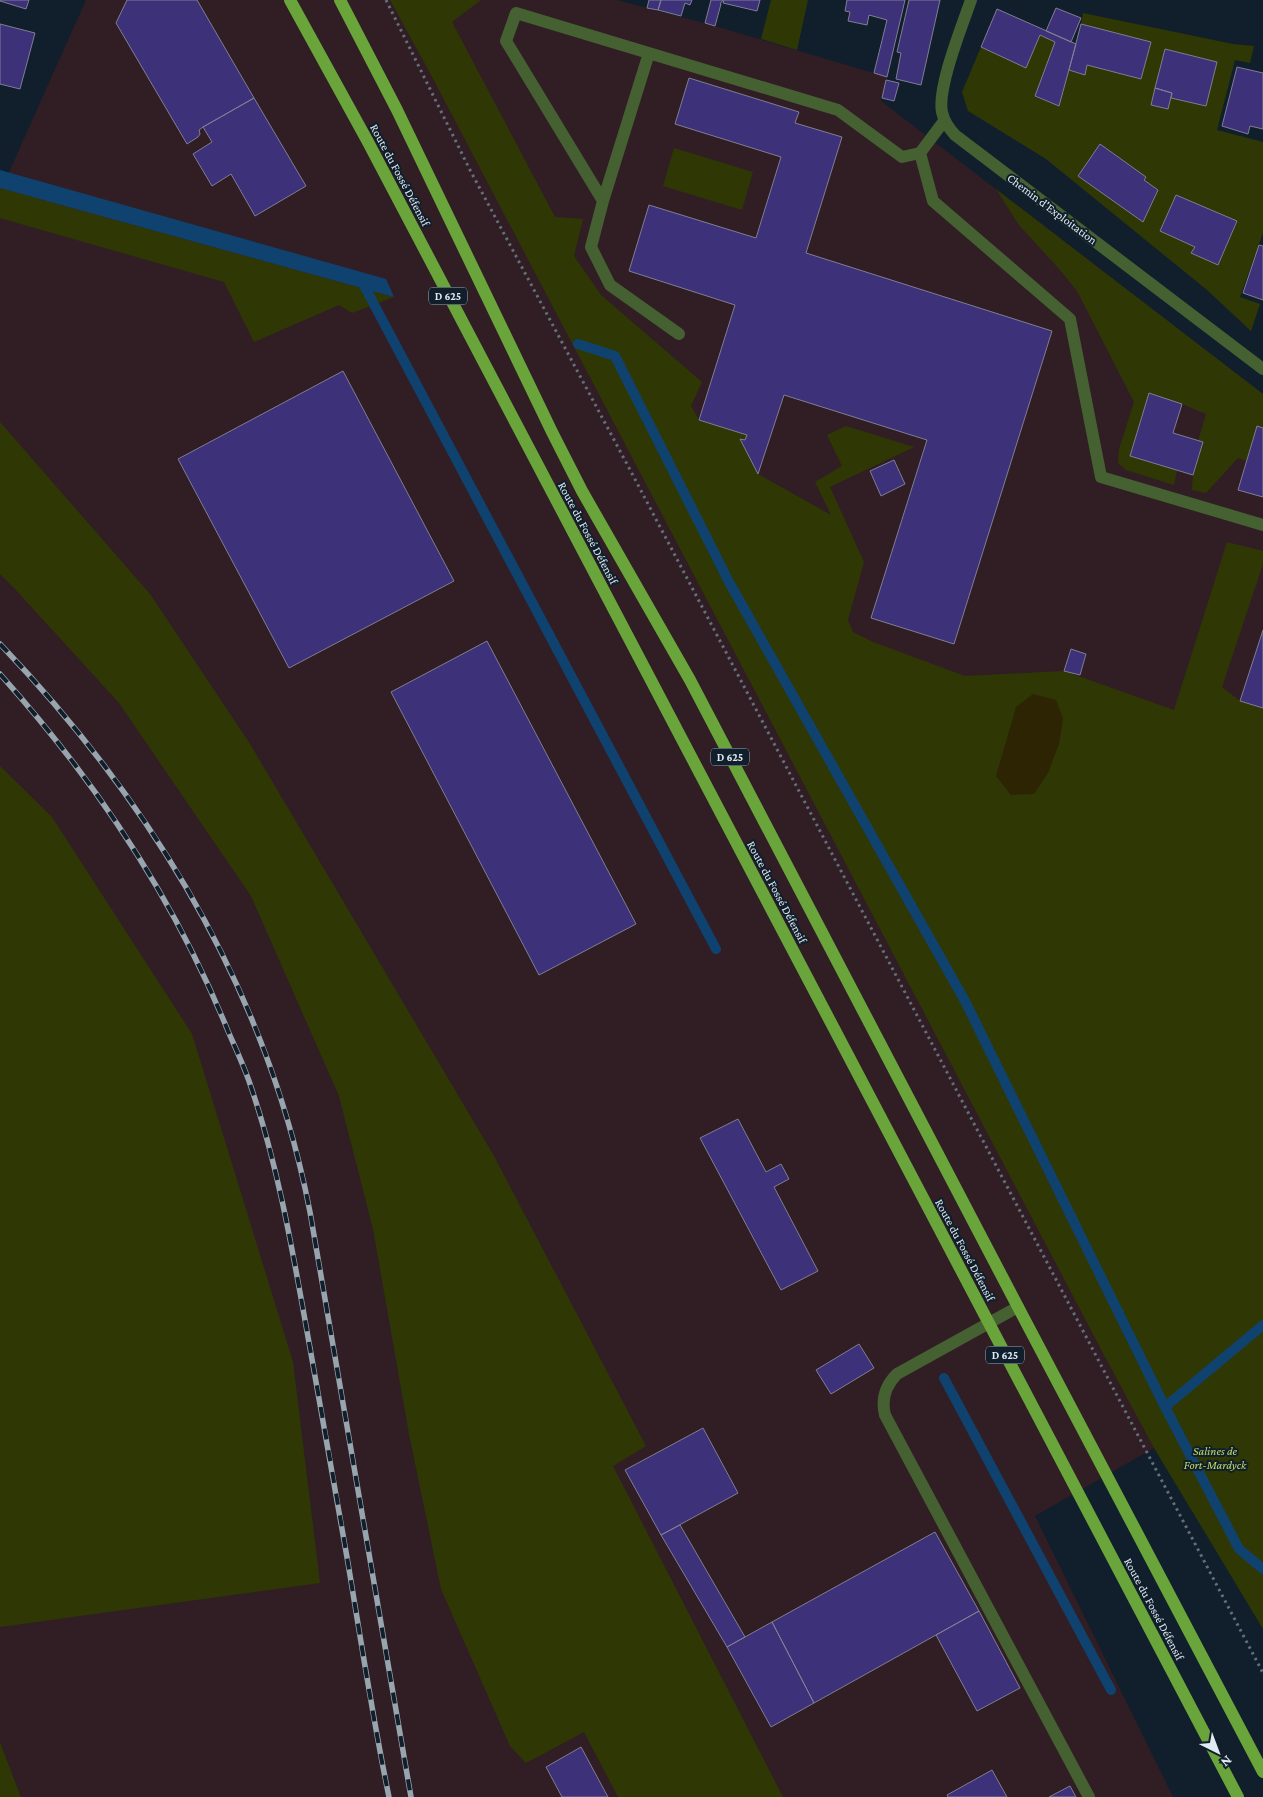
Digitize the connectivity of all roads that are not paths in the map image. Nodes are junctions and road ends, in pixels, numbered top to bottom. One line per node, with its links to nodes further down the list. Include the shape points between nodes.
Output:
1 (290, 0): 12 (main road, Route du Fossé Défensif / D 625, via 368,142)
2 (340, 0): 11 (main road, Route du Fossé Défensif / D 625, via 397,110 552,432 690,680)
3 (971, 0): 5 (street, via 942,89)
4 (649, 53): 6 (street, via 838,110 902,157); 7 (street); 7 (street, via 516,13 506,41)
5 (944, 120): 6 (street); 9 (street, Chemin d'Exploitation, via 955,135)
6 (920, 153): 10 (street, via 933,202 1070,319 1101,477)
7 (603, 201): 8 (street, via 591,247 610,285)
8 (679, 334)
9 (1263, 369)
10 (1263, 525)
11 (1018, 1307): 12 (street); 13 (main road, Route du Fossé Défensif / D 625)
12 (988, 1323): 14 (street, via 897,1374 886,1389 883,1406); 15 (main road, Route du Fossé Défensif / D 625)
13 (1263, 1772)
14 (1089, 1797)
15 (1238, 1797)

